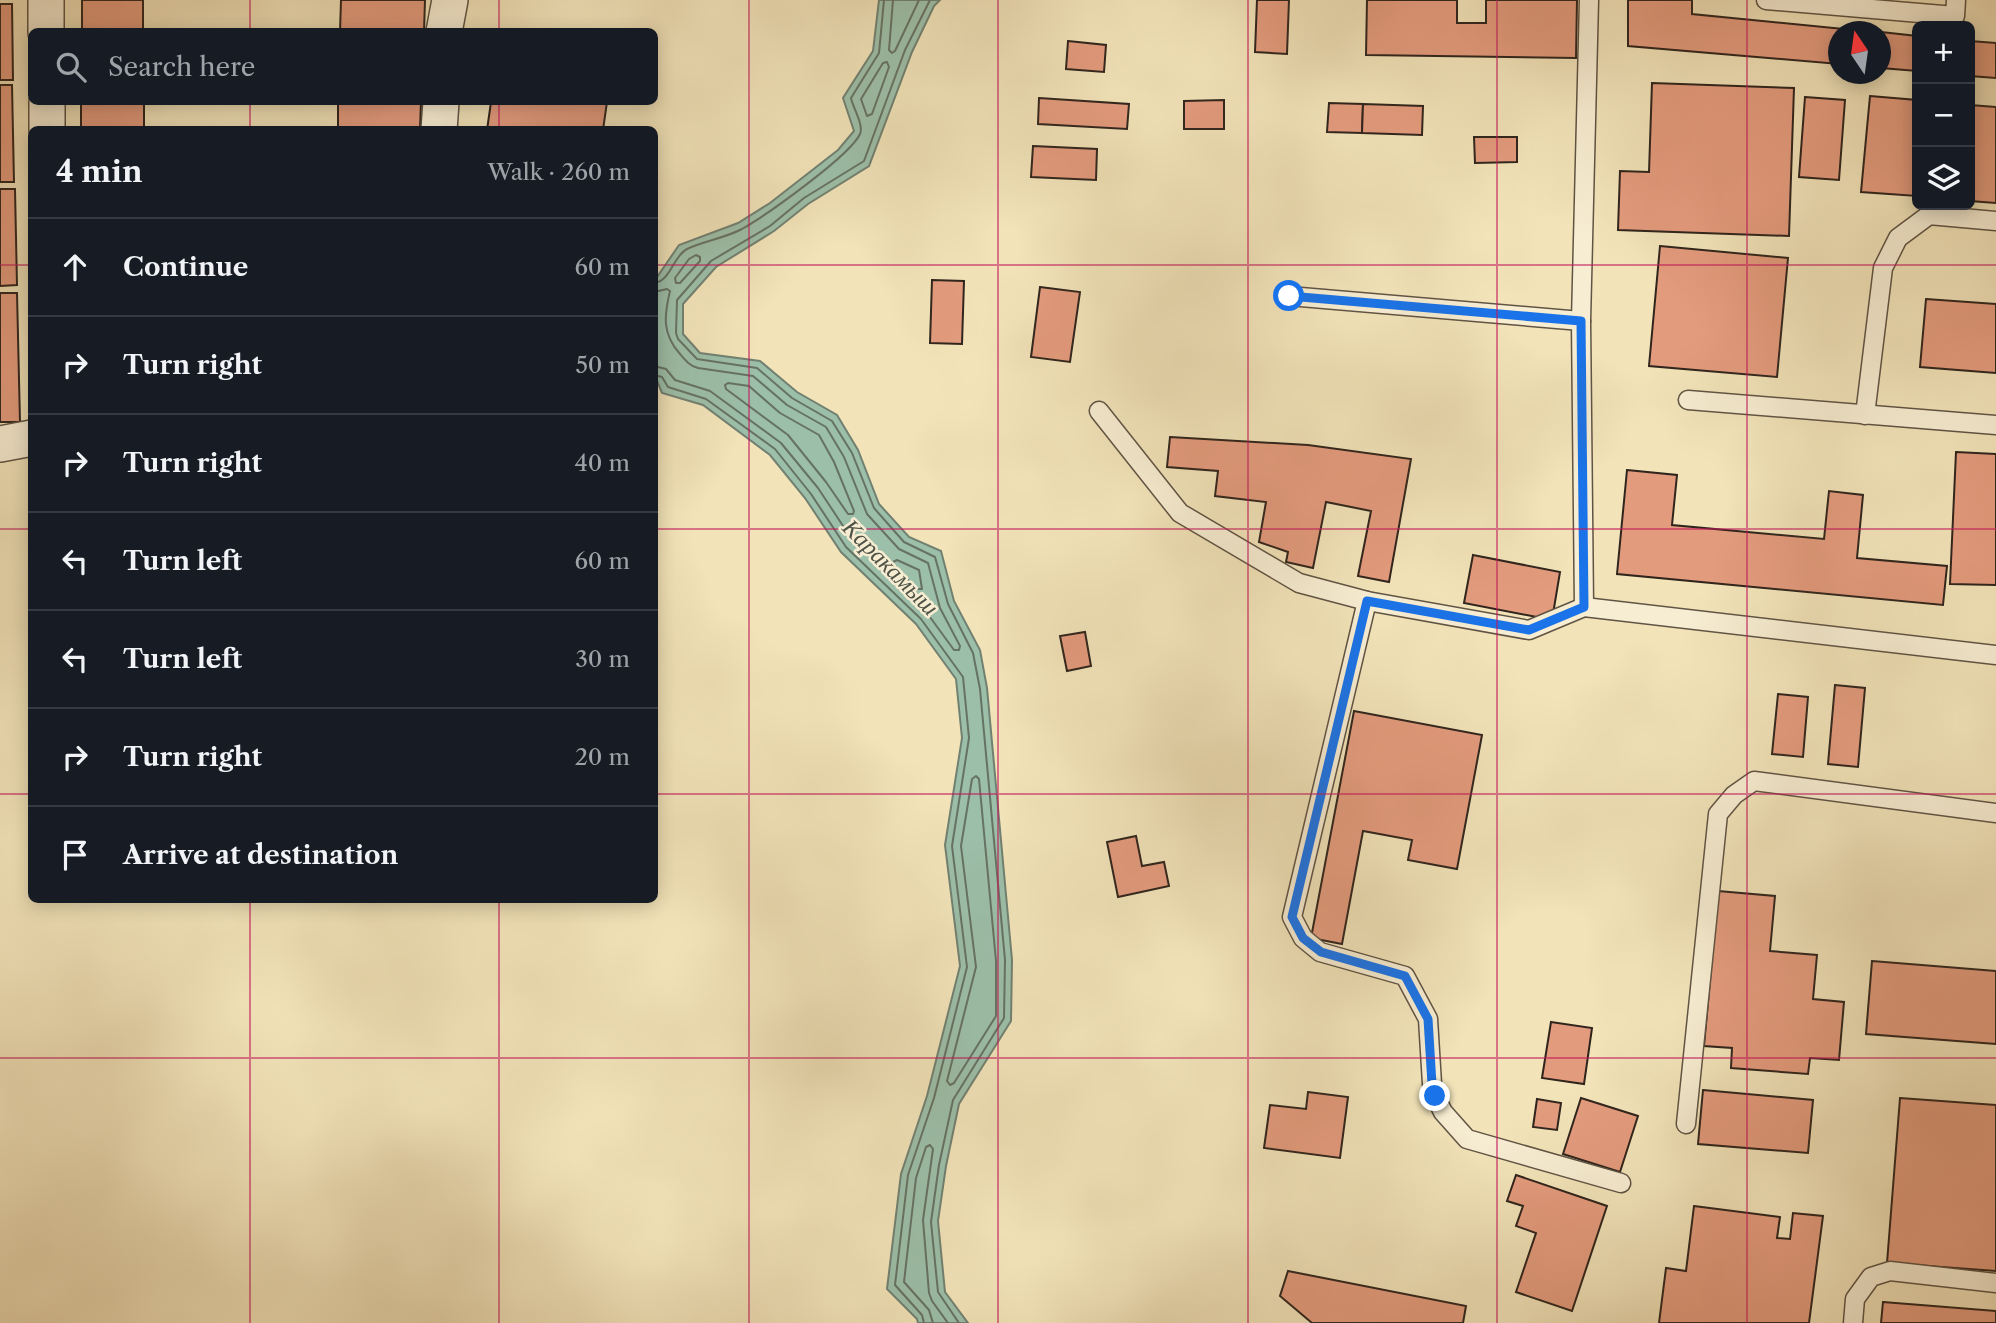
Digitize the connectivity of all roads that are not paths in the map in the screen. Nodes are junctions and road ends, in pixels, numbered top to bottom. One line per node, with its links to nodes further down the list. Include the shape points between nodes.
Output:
1 (46, 0): 6 (street)
2 (450, 0): 7 (street)
3 (1589, 0): 14 (lane)
4 (1766, 0): 5 (lane, via 1955,16)
5 (1956, 0)
6 (46, 28)
7 (445, 28)
8 (47, 105): 10 (street)
9 (441, 105): 11 (street)
10 (47, 126)
11 (439, 126)
12 (1996, 221): 17 (lane, via 1928,215 1898,238 1883,268)
13 (1289, 296): 14 (lane)
14 (1581, 321): 22 (lane)
15 (1688, 400): 17 (lane)
16 (1099, 411): 21 (lane, via 1181,513 1300,583)
17 (1865, 415): 18 (lane)
18 (1996, 425)
19 (28, 439): 20 (street)
20 (0, 444)
21 (1367, 601): 22 (lane, via 1529,630); 26 (lane, via 1292,917 1303,938 1321,952 1405,976 1428,1019 1435,1096 1467,1139)
22 (1584, 607): 23 (lane)
23 (1996, 655)
24 (1996, 813): 25 (lane, via 1754,781 1734,796 1718,814)
25 (1686, 1124)
26 (1621, 1183)
27 (1996, 1283): 28 (lane, via 1890,1271 1871,1277 1855,1299)
28 (1853, 1323)

